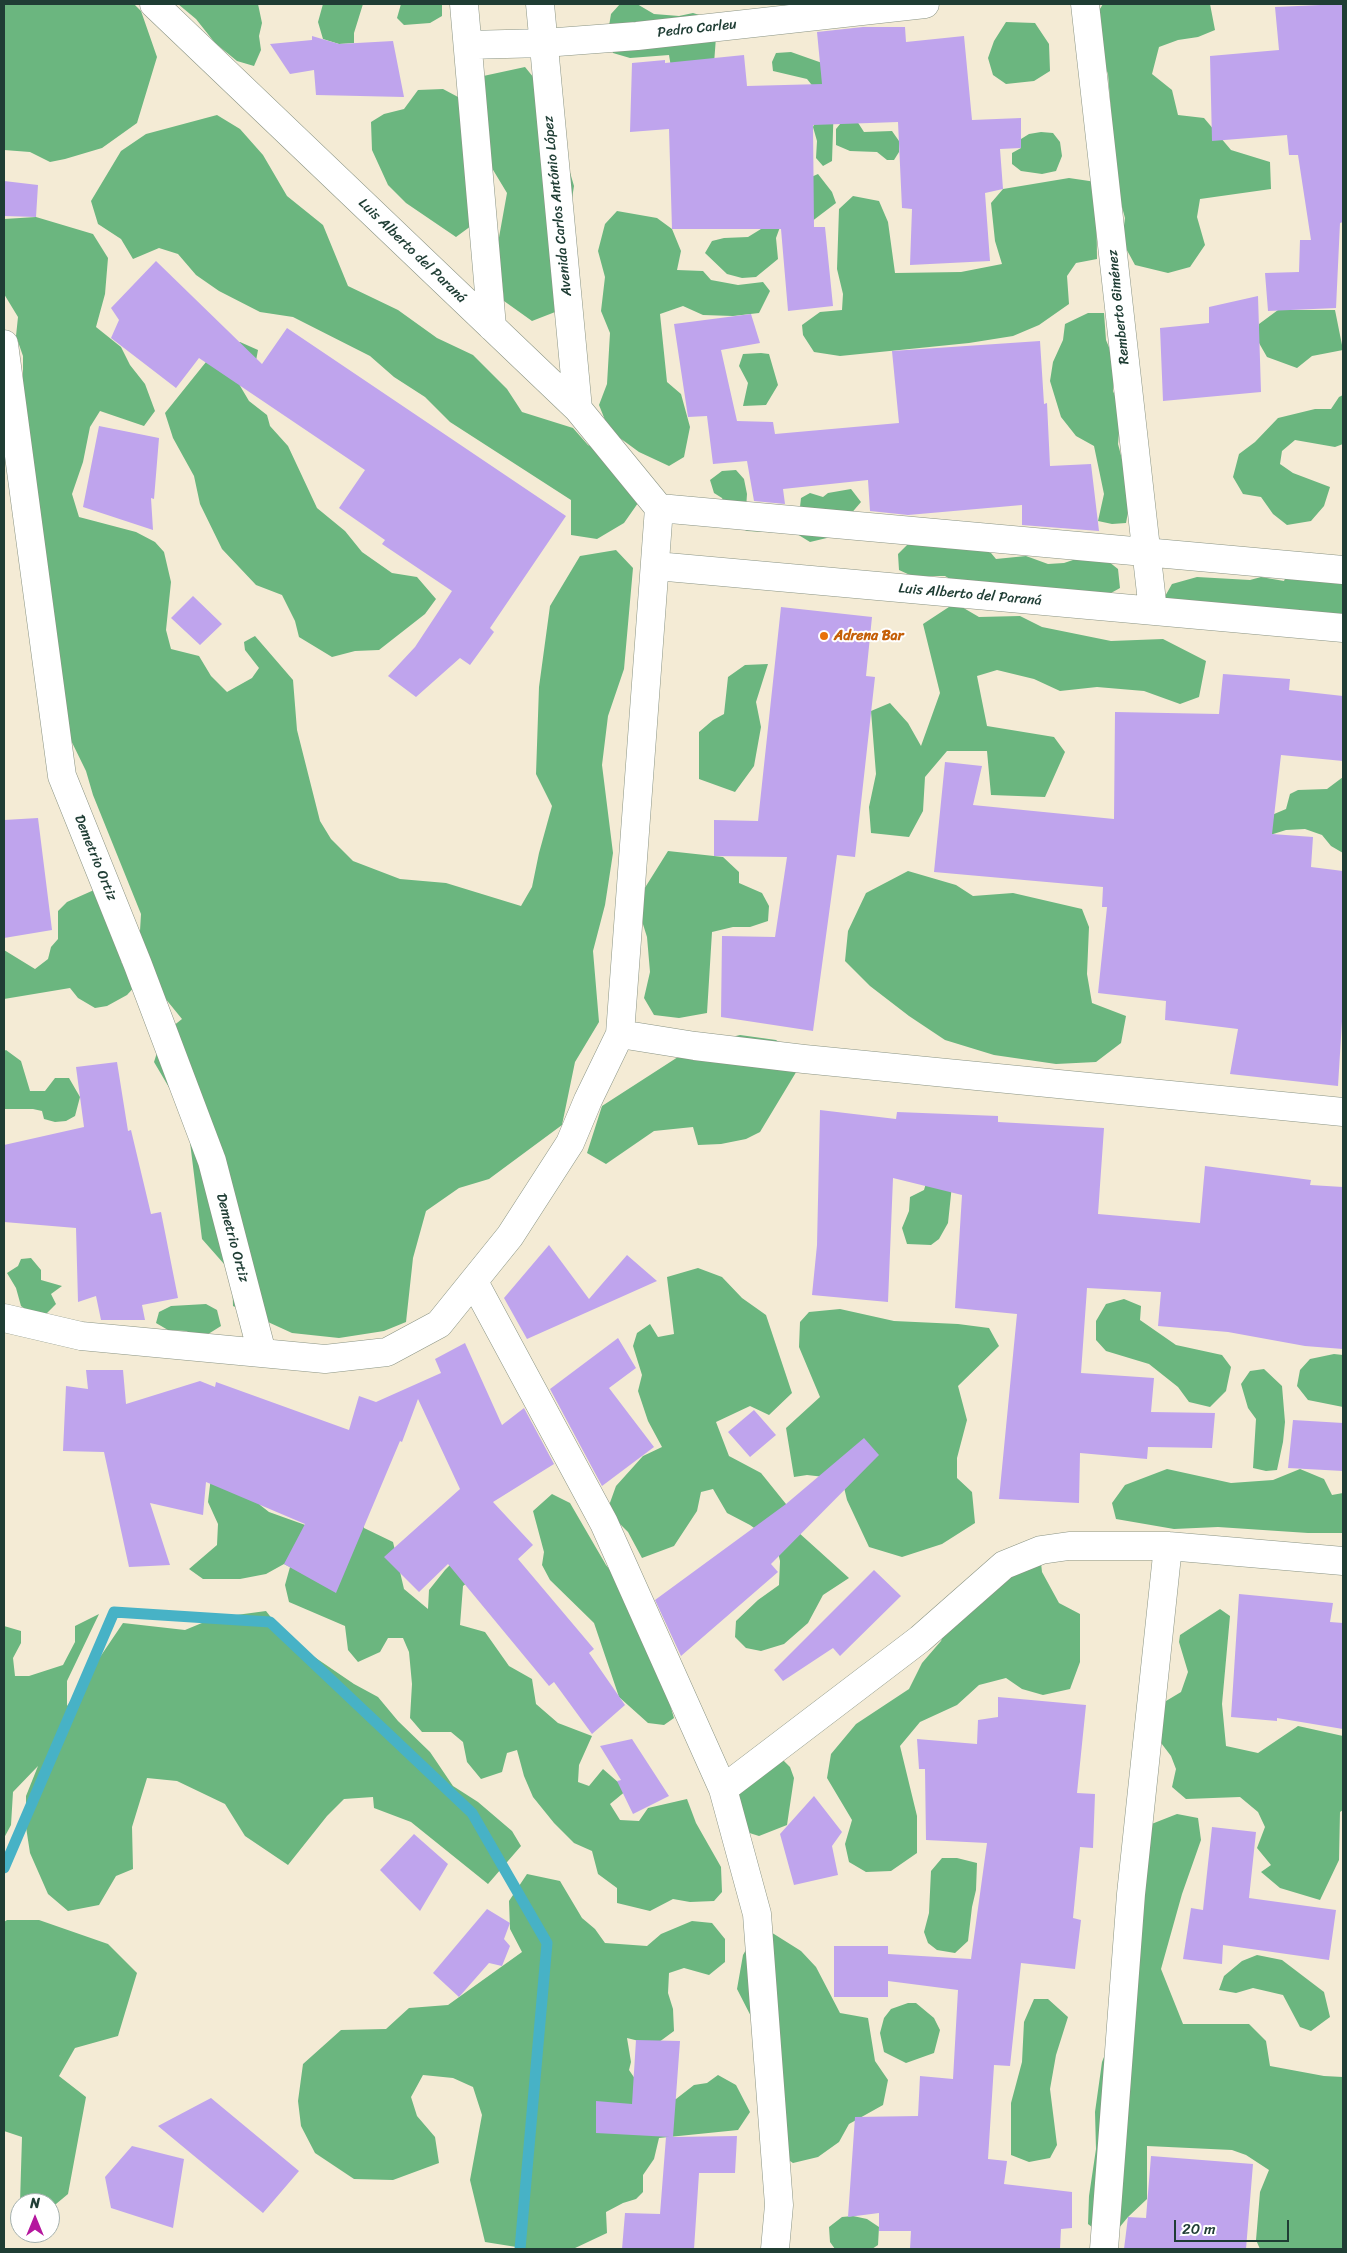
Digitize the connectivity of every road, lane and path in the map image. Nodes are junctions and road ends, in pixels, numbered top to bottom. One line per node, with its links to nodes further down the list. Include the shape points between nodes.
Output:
1 (154, 4): 8 (street, Luis Alberto del Paraná)
2 (464, 4): 7 (street)
3 (540, 4): 6 (street, Avenida Carlos António López)
4 (925, 4): 6 (street, Pedro Carleu)
5 (1085, 4): 12 (street, Remberto Giménez)
6 (544, 43): 7 (street, Pedro Carleu); 10 (street, Avenida Carlos António López)
7 (468, 45): 8 (street)
8 (492, 327): 10 (street, Luis Alberto del Paraná)
9 (4, 344): 21 (street, Demetrio Ortiz, via 62,776 212,1161)
10 (578, 409): 11 (street, Luis Alberto del Paraná)
11 (659, 508): 12 (street); 13 (street)
12 (1147, 552): 14 (street); 15 (street, Remberto Giménez)
13 (656, 566): 15 (street, Luis Alberto del Paraná); 17 (street)
14 (1343, 570)
15 (1153, 611): 16 (street, Luis Alberto del Paraná)
16 (1343, 628)
17 (620, 1034): 18 (street, via 804,1058); 19 (street, via 570,1143 510,1236)
18 (1343, 1112)
19 (474, 1282): 21 (street, via 439,1324 387,1352 325,1359); 24 (street, via 604,1522)
20 (4, 1318): 21 (street, via 81,1336)
21 (262, 1353)
22 (1168, 1546): 23 (street); 24 (street, via 1069,1546 1040,1550 1004,1565 920,1639); 26 (street, via 1131,1894)
23 (1343, 1561)
24 (723, 1789): 25 (street, via 757,1914 779,2205)
25 (775, 2249)
26 (1104, 2249)

